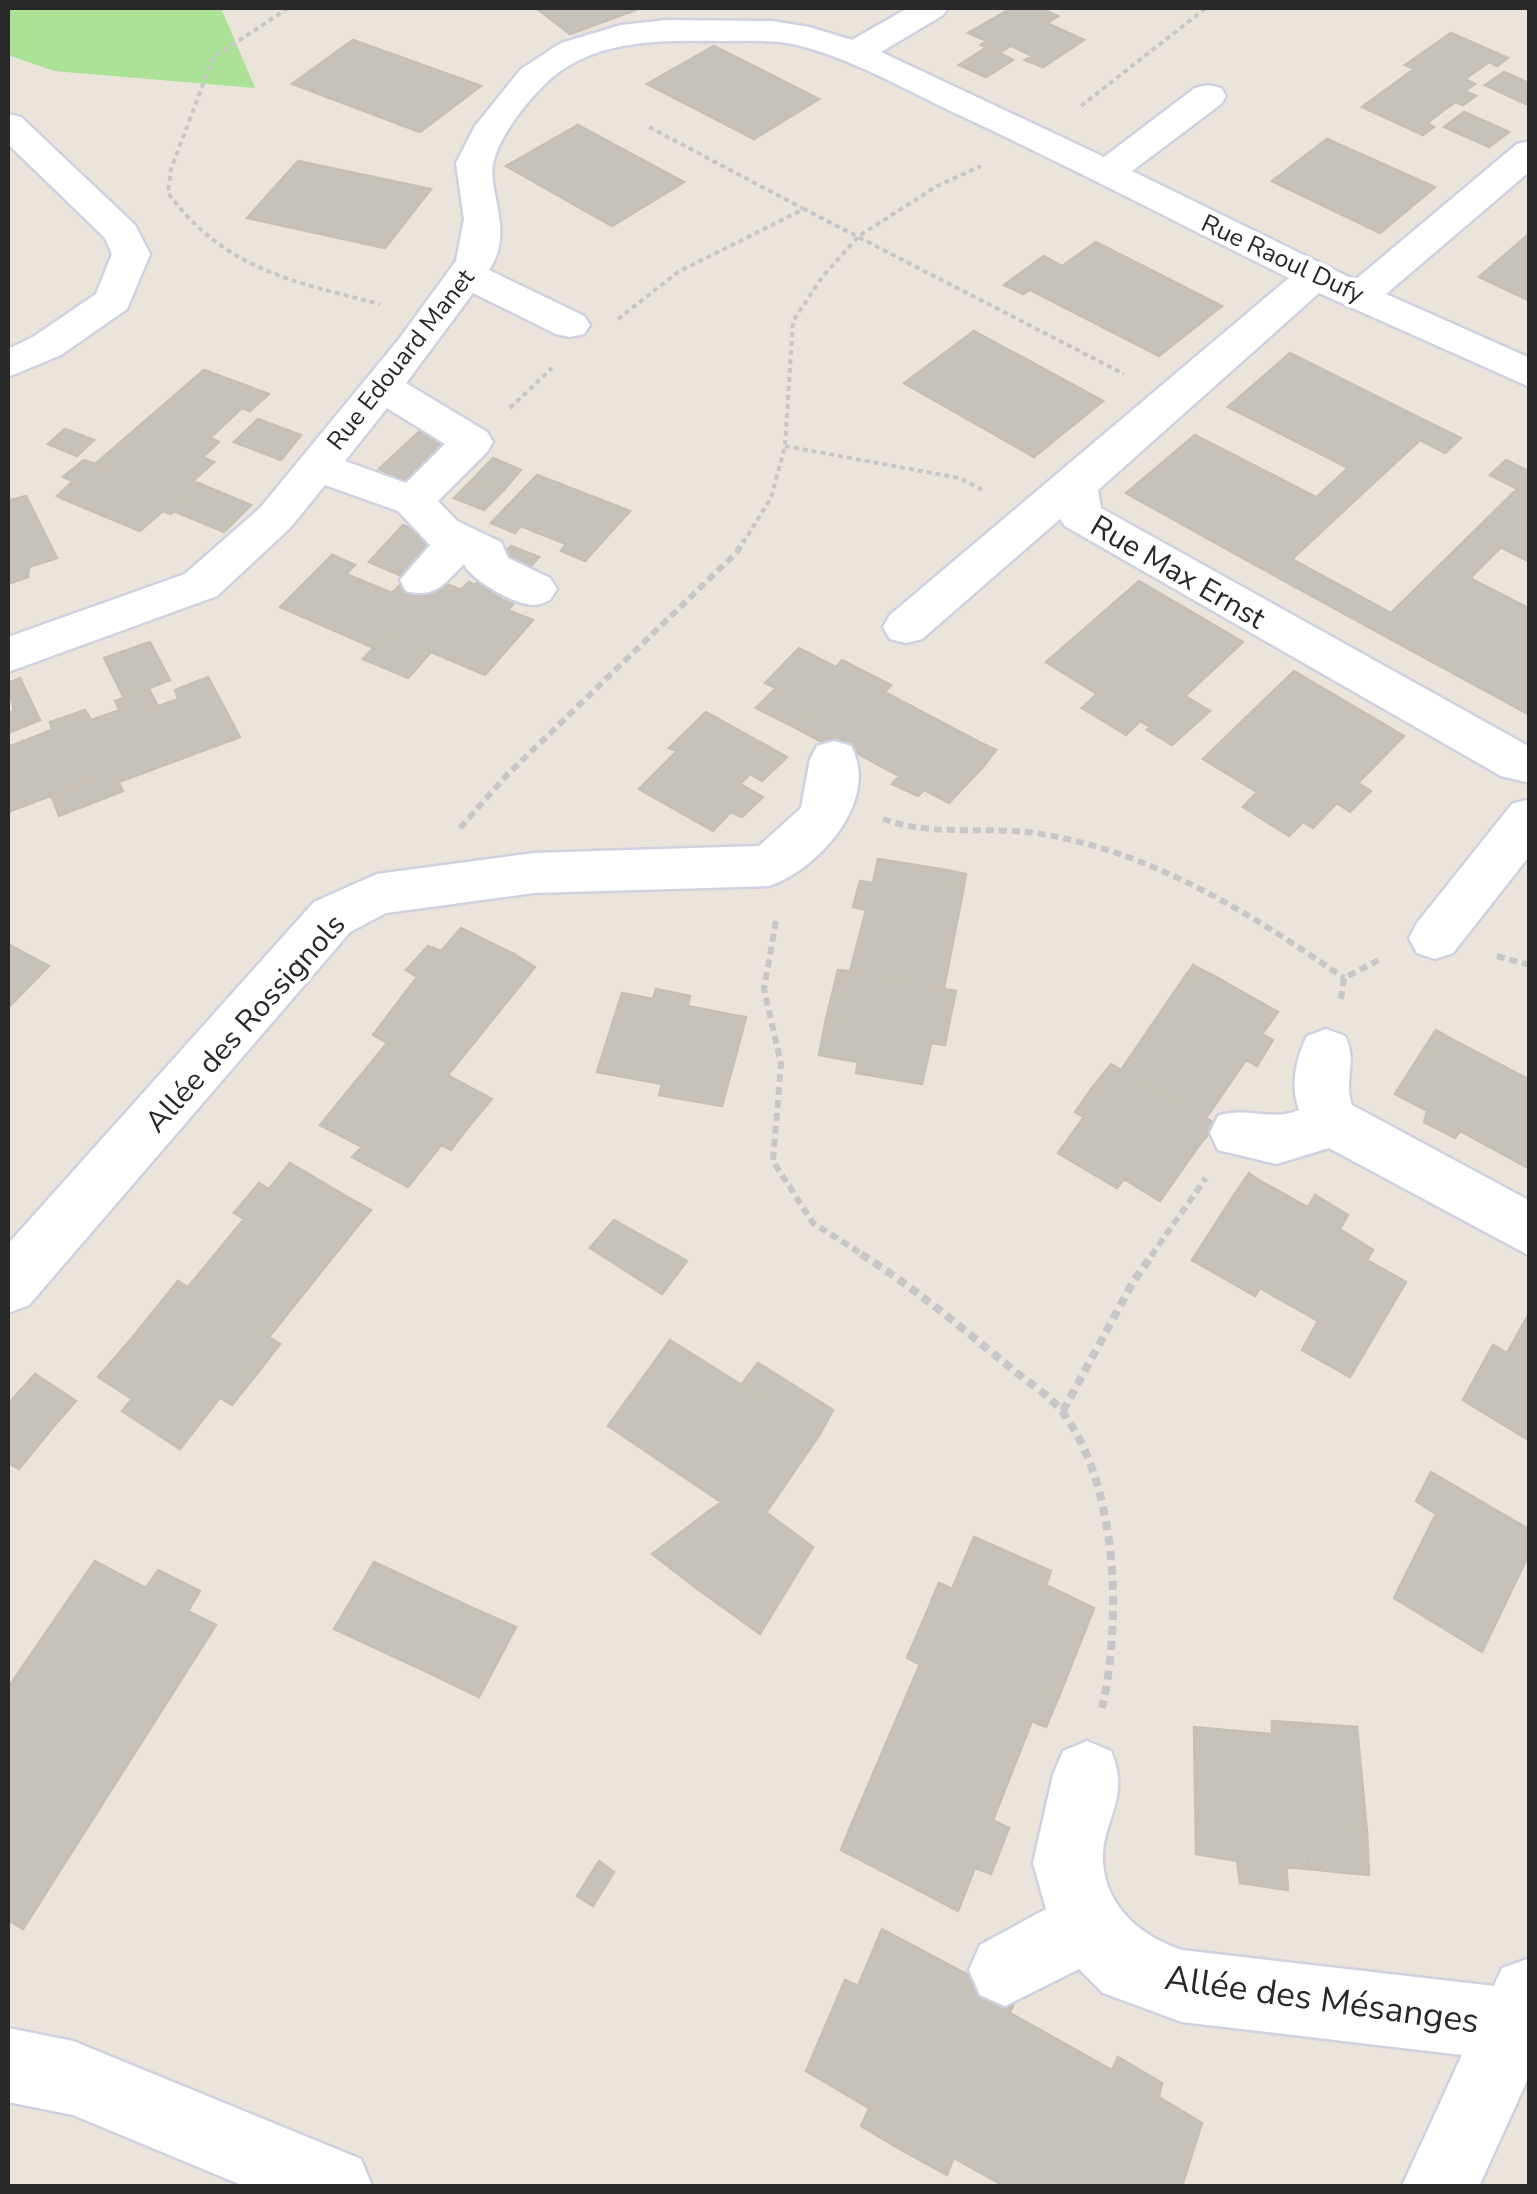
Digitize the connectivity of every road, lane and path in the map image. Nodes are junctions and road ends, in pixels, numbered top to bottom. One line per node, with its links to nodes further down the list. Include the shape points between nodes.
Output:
1 (288, 8): 16 (path, via 212,58 170,170 168,194 197,233 255,269)
2 (931, 8): 4 (street)
3 (1206, 8): 8 (path)
4 (856, 53): 8 (street, Rue Edouard Manet); 13 (street, Rue Edouard Manet, via 810,37 727,29 621,35 573,50 533,76 493,126 474,163 483,219 475,262)
5 (1208, 96): 10 (street)
6 (8, 125): 18 (street, via 122,234 131,254 113,300)
7 (649, 128): 11 (path)
8 (1038, 138): 10 (street, Rue Raoul Dufy); 12 (path, via 938,186)
9 (1530, 152): 15 (street)
10 (1106, 173): 14 (street, Rue Raoul Dufy)
11 (804, 209): 12 (path); 17 (path, via 678,272)
12 (860, 236): 21 (path); 23 (path, via 793,321)
13 (466, 274): 16 (street, Rue Edouard Manet); 17 (street)
14 (1315, 276): 15 (street, Rue Raoul Dufy); 21 (street, Rue Max Ernst)
15 (1362, 294): 19 (street, Rue Raoul Dufy)
16 (434, 318): 20 (street, Rue Edouard Manet)
17 (582, 336): 22 (path)
18 (8, 364)
19 (1530, 374)
20 (382, 386): 22 (street); 24 (street, Rue Edouard Manet)
21 (1172, 400): 25 (street, Rue Max Ernst)
22 (472, 442): 26 (street)
23 (785, 446): 27 (path, via 958,478); 37 (path, via 771,498 737,552 495,787 462,825)
24 (317, 466): 26 (street); 32 (street, Rue Edouard Manet, via 275,518 201,585)
25 (1087, 474): 27 (street); 33 (street, Rue Max Ernst, via 1076,503 1093,526)
26 (413, 501): 28 (street, via 441,532)
27 (1035, 518): 31 (street)
28 (460, 541): 29 (street); 30 (street, via 485,552 486,567)
29 (422, 580)
30 (534, 589)
31 (906, 628)
32 (8, 655)
33 (1530, 765)
34 (834, 777): 36 (street, via 825,815); 39 (path, via 907,830 1032,832 1101,846 1196,888)
35 (1530, 818): 38 (street)
36 (769, 866): 37 (street, Allée des Rossignols, via 534,873); 45 (path, via 777,915 764,988 781,1064 774,1161 812,1223 905,1281)
37 (434, 886): 44 (street, Allée des Rossignols, via 376,894 332,917)
38 (1436, 938): 39 (path)
39 (1344, 978): 40 (path)
40 (1326, 1052): 41 (street, via 1321,1095)
41 (1330, 1122): 42 (street, via 1272,1142); 43 (street)
42 (1238, 1132): 45 (path, via 1133,1282)
43 (1530, 1230)
44 (8, 1286)
45 (1063, 1412): 46 (path, via 1096,1470 1113,1584 1108,1682)
46 (1087, 1775): 47 (street, Allée des Mésanges, via 1068,1863)
47 (1087, 1926): 48 (street); 49 (street, Allée des Mésanges, via 1128,1968 1182,1986)
48 (1005, 1970)
49 (1522, 2008): 52 (street)
50 (8, 2065): 51 (street, via 74,2078)
51 (334, 2186)
52 (1440, 2186)

